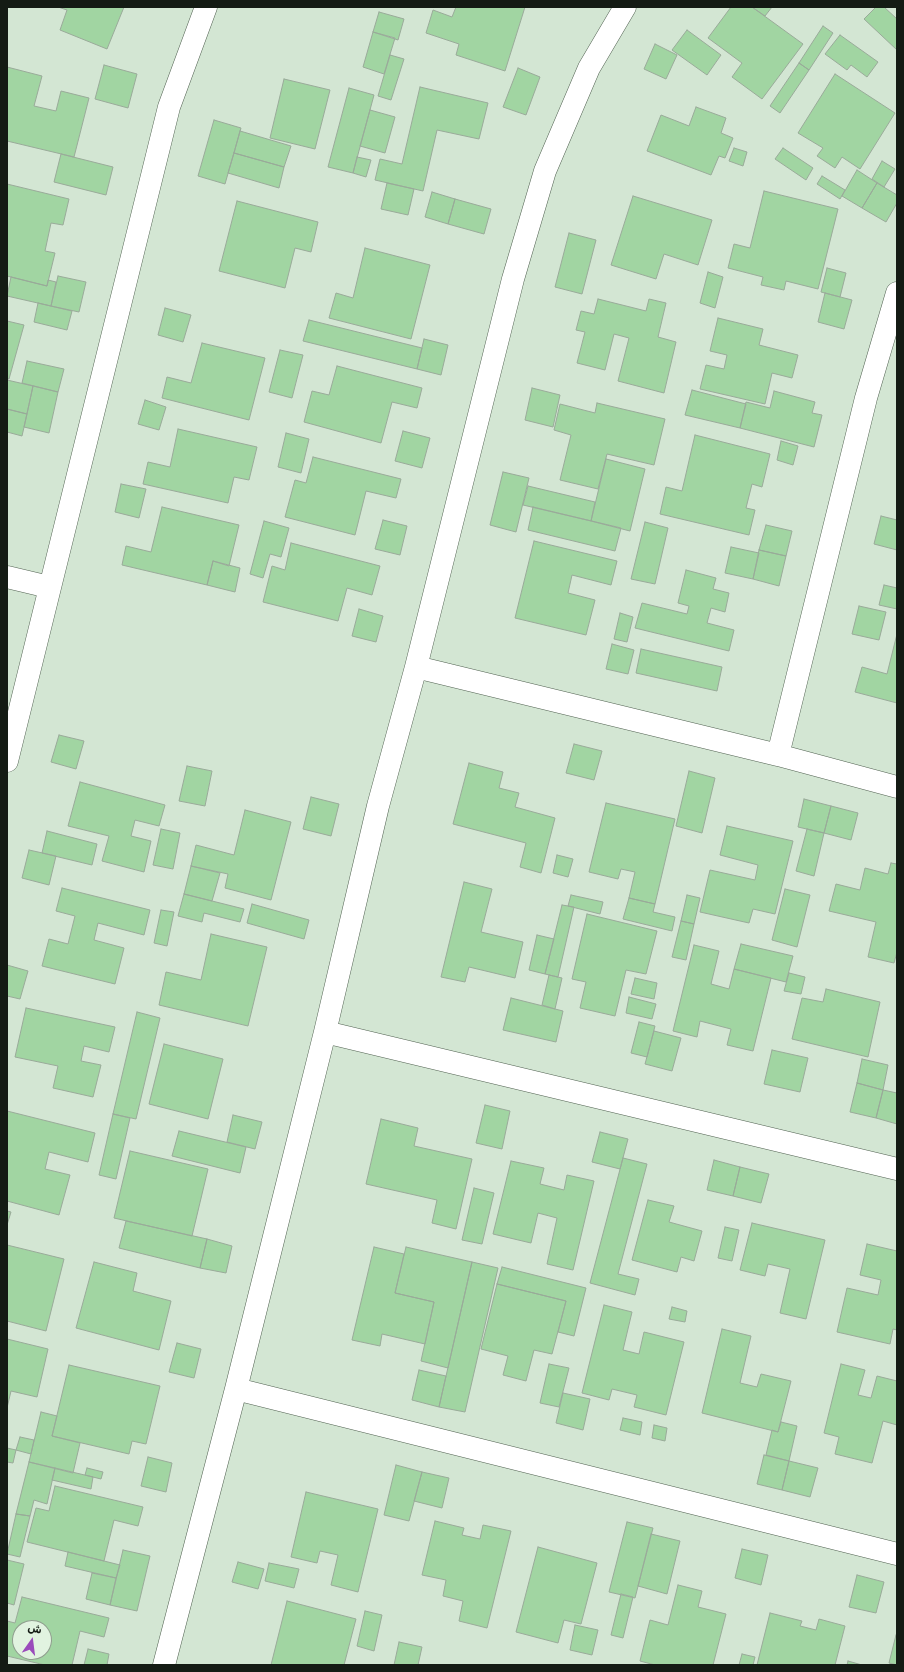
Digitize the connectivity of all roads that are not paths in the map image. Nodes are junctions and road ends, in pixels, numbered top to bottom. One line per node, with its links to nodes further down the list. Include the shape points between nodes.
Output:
1 (206, 7): 5 (street, via 169,107)
2 (624, 7): 6 (street, via 589,68 544,171 513,278)
3 (897, 294): 7 (street, via 866,398)
4 (7, 577): 5 (street)
5 (49, 587): 8 (street)
6 (416, 667): 7 (street); 10 (street, via 378,806)
7 (778, 755): 9 (street)
8 (7, 761)
9 (897, 786)
10 (325, 1032): 11 (street); 12 (street)
11 (897, 1169)
12 (236, 1389): 13 (street); 14 (street)
13 (897, 1554)
14 (164, 1665)

